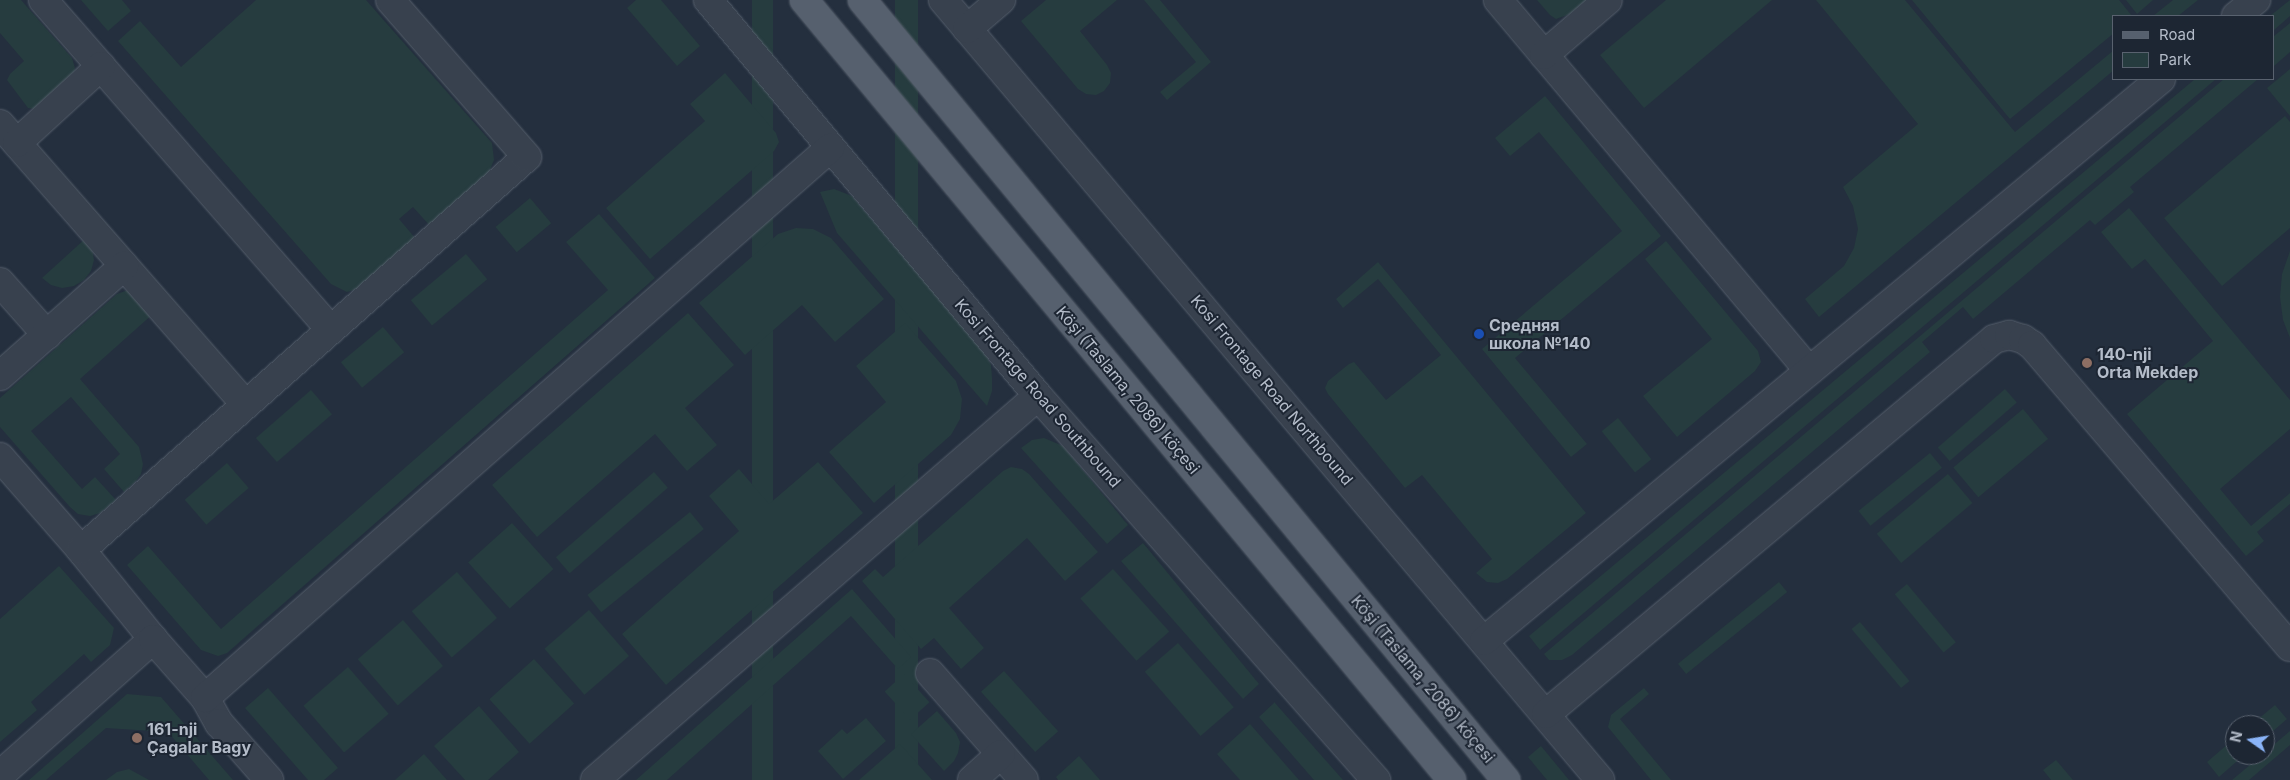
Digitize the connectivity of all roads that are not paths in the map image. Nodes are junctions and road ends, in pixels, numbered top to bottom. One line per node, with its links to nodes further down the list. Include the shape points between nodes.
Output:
1 (43, 0): 14 (street)
2 (390, 0): 20 (street, via 527,157)
3 (708, 0): 17 (street, Kosi Frontage Road Southbound)
4 (804, 0): 41 (main road, Köşi (Taslama, 2086) köçesi)
5 (862, 0): 42 (main road, Köşi (Taslama, 2086) köçesi)
6 (943, 0): 12 (street, Kosi Frontage Road Northbound)
7 (1001, 0): 12 (street)
8 (1498, 0): 13 (street)
9 (1608, 0): 13 (street)
10 (2256, 0): 11 (street)
11 (2237, 15)
12 (967, 29): 29 (street, Kosi Frontage Road Northbound)
13 (1544, 55): 22 (street)
14 (101, 66): 16 (street); 20 (street)
15 (2160, 80): 22 (street)
16 (8, 133): 18 (street)
17 (830, 148): 24 (street, Kosi Frontage Road Southbound); 32 (street)
18 (124, 266): 21 (street); 25 (street)
19 (0, 282): 21 (street)
20 (332, 330): 25 (street)
21 (47, 335): 23 (street)
22 (1809, 371): 29 (street)
23 (0, 376)
24 (1038, 396): 37 (street); 40 (street, Kosi Frontage Road Southbound)
25 (246, 405): 27 (street)
26 (0, 457): 27 (street)
27 (81, 550): 28 (street)
28 (153, 639): 32 (street); 35 (street)
29 (1484, 641): 33 (street, Kosi Frontage Road Northbound)
30 (2290, 647): 33 (street, via 2032,345 2009,335 1994,339)
31 (930, 673): 34 (street)
32 (205, 698): 36 (street, via 219,723)
33 (1546, 714): 43 (street, Kosi Frontage Road Northbound)
34 (1001, 754): 38 (street); 39 (street)
35 (0, 774)
36 (269, 780)
37 (594, 780)
38 (972, 780)
39 (1024, 780)
40 (1376, 780)
41 (1452, 780)
42 (1506, 780)
43 (1600, 780)

